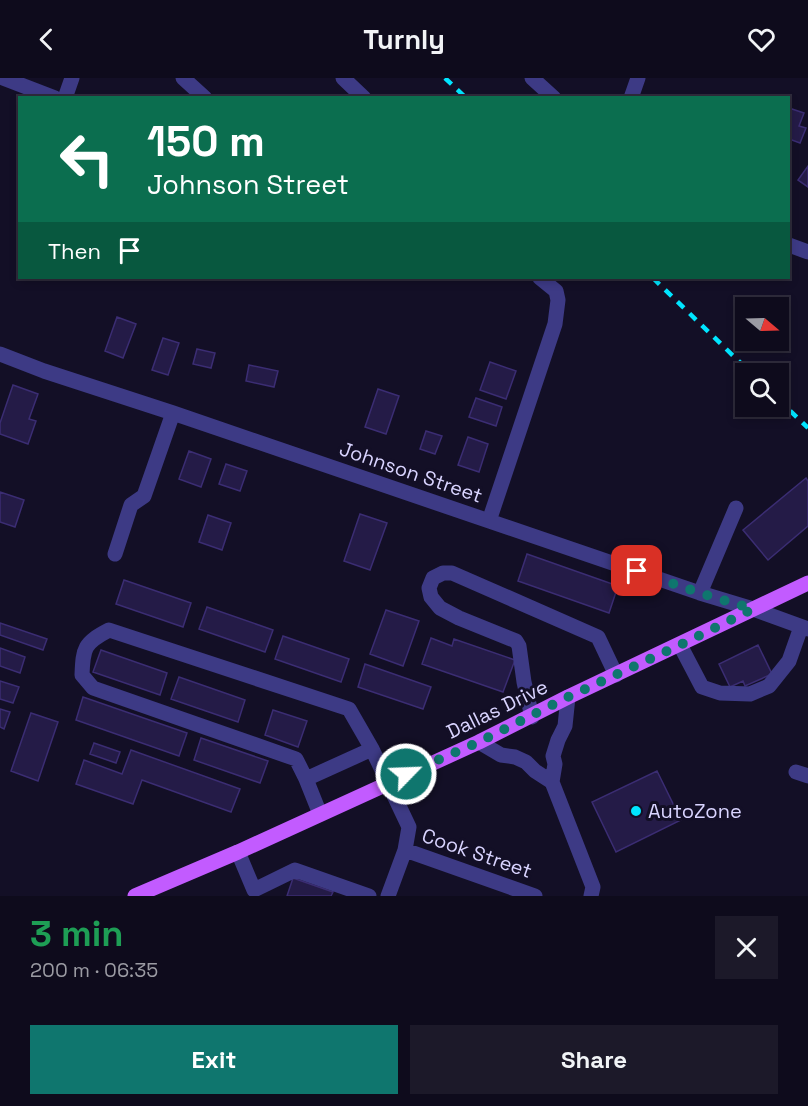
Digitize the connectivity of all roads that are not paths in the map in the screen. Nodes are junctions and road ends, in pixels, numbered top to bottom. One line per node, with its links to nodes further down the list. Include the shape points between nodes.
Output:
1 (3, 78): 7 (street)
2 (72, 78): 8 (street)
3 (183, 78): 9 (street)
4 (343, 78): 10 (street)
5 (532, 78): 11 (street)
6 (638, 78): 12 (street)
7 (50, 96)
8 (66, 96)
9 (203, 96)
10 (362, 96)
11 (552, 96)
12 (632, 96)
13 (790, 245): 14 (street)
14 (808, 252)
15 (541, 279): 19 (street, via 556,291 555,324)
16 (0, 354): 17 (street, Johnson Street)
17 (173, 413): 19 (street, Johnson Street); 20 (street, via 144,496 131,505)
18 (736, 508): 22 (street)
19 (489, 521): 22 (street, Johnson Street)
20 (115, 554)
21 (808, 583): 23 (main road, Dallas Drive)
22 (700, 593): 23 (street, Johnson Street)
23 (753, 609): 24 (street, Johnson Street); 25 (main road, Dallas Drive)
24 (804, 628): 25 (street, via 789,661 769,686 750,694 720,693 702,687)
25 (680, 645): 26 (main road, Dallas Drive)
26 (616, 675): 27 (main road, Dallas Drive); 28 (street, via 598,637 452,573 433,578 431,597 440,608 516,641)
27 (568, 697): 28 (main road, Dallas Drive); 32 (street, via 565,726 553,756)
28 (532, 717): 29 (main road, Dallas Drive)
29 (479, 742): 32 (street, via 501,755 526,762); 33 (main road, Dallas Drive)
30 (372, 749): 31 (street); 31 (street, via 349,709 109,630 92,639 83,654 82,675 93,688 296,759); 33 (street)
31 (306, 779): 34 (street)
32 (552, 782): 41 (street, via 593,887)
33 (388, 783): 34 (main road, Dallas Drive); 35 (street, via 409,827)
34 (320, 814): 36 (main road, Dallas Drive)
35 (405, 850): 39 (street); 40 (street, Cook Street)
36 (238, 852): 37 (street, via 254,890 294,870); 38 (main road, Dallas Drive)
37 (359, 894)
38 (135, 896)
39 (388, 896)
40 (535, 896)
41 (591, 896)

